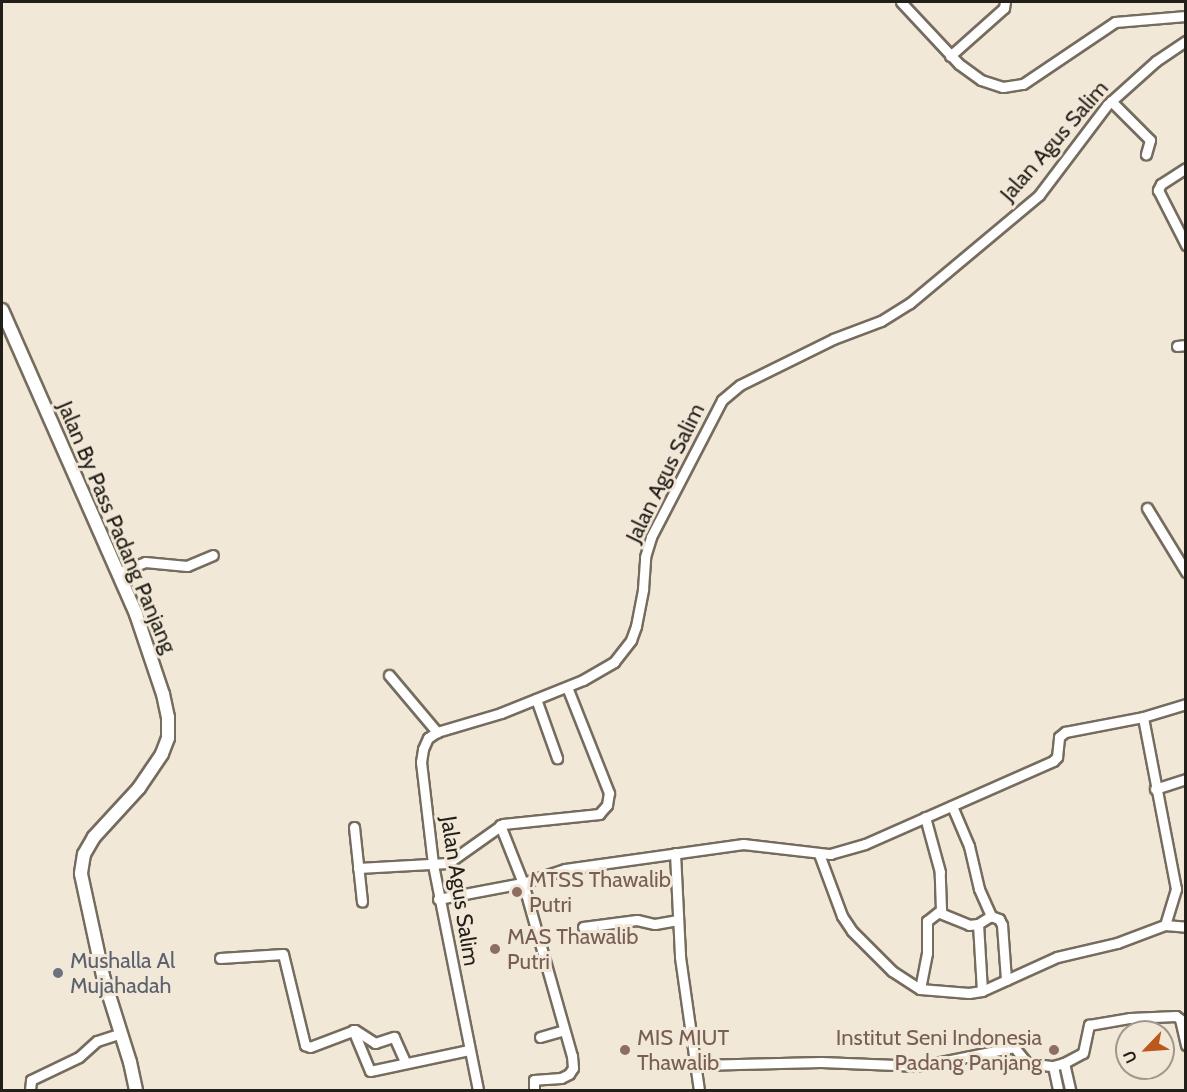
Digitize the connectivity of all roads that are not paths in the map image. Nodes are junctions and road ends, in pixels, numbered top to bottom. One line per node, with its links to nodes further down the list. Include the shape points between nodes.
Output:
1 (901, 2): 5 (street)
2 (1005, 2): 5 (street, via 1004,8)
3 (1185, 16): 5 (street, via 1115,22 1013,87 994,86 981,80)
4 (1185, 41): 6 (street, Jalan Agus Salim)
5 (950, 56)
6 (1111, 101): 7 (street, via 1150,140); 17 (street, Jalan Agus Salim, via 1039,195 910,303 881,321 833,339 740,385 722,400 651,537 631,640 614,662)
7 (1146, 154)
8 (1185, 168): 9 (street, via 1158,190)
9 (1185, 245)
10 (2, 310): 11 (main road, Jalan By Pass Padang Panjang)
11 (8, 336): 15 (main road, Jalan By Pass Padang Panjang)
12 (1147, 508): 14 (street)
13 (213, 555): 15 (street, via 187,566 146,562)
14 (1185, 572)
15 (118, 573): 49 (main road, Jalan By Pass Padang Panjang, via 136,614 168,717 168,738 162,754 139,788 94,837 84,854 81,874)
16 (389, 675): 21 (street)
17 (567, 687): 18 (street, Jalan Agus Salim); 27 (street, via 607,787 607,805 593,816)
18 (536, 699): 21 (street, Jalan Agus Salim); 22 (street)
19 (1185, 704): 20 (street)
20 (1143, 717): 24 (street); 25 (street, via 1065,732 1059,737 1053,761)
21 (437, 732): 31 (street, Jalan Agus Salim, via 425,743 421,762)
22 (557, 758)
23 (1185, 779): 24 (street)
24 (1155, 789): 40 (street, via 1176,889)
25 (952, 806): 26 (street); 37 (street)
26 (925, 817): 30 (street, via 865,844); 36 (street, via 940,872)
27 (500, 825): 31 (street, via 448,863); 33 (street)
28 (354, 827): 32 (street)
29 (675, 853): 30 (street, via 743,844); 33 (street, via 565,869); 38 (street)
30 (819, 854): 45 (street, via 842,916 852,931 892,971)
31 (433, 864): 32 (street); 34 (street, Jalan Agus Salim)
32 (358, 868): 35 (street)
33 (523, 883): 34 (street); 48 (street)
34 (438, 899): 52 (street, Jalan Agus Salim)
35 (362, 902)
36 (940, 913): 39 (street, via 969,926); 45 (street, via 927,921 927,953)
37 (991, 916): 39 (street); 44 (street, via 1002,925)
38 (678, 920): 41 (street, via 655,924 627,920); 55 (street)
39 (978, 924): 46 (street)
40 (1165, 925): 42 (street); 44 (street, via 1117,943 1057,957)
41 (583, 927)
42 (1185, 927)
43 (220, 958): 47 (street, via 283,954 305,1046)
44 (1006, 980): 46 (street)
45 (920, 988): 46 (street)
46 (982, 991)
47 (353, 1030): 53 (street, via 375,1043 394,1037); 53 (street, via 370,1071)
48 (564, 1030): 50 (street); 60 (street, via 573,1068 561,1078 534,1080)
49 (121, 1033): 57 (street, via 97,1041 79,1057 31,1080); 58 (main road, Jalan By Pass Padang Panjang)
50 (540, 1037)
51 (1185, 1045): 54 (street, via 1178,1017 1130,1018 1089,1025 1083,1053)
52 (469, 1050): 53 (street); 59 (street, Jalan Agus Salim)
53 (405, 1062)
54 (1064, 1063): 56 (street); 63 (street)
55 (697, 1065): 56 (street, via 821,1062 921,1066 1014,1047 1027,1063); 61 (street)
56 (1053, 1066): 62 (street)
57 (30, 1090)
58 (136, 1090)
59 (478, 1090)
60 (534, 1090)
61 (699, 1090)
62 (1058, 1090)
63 (1070, 1090)

